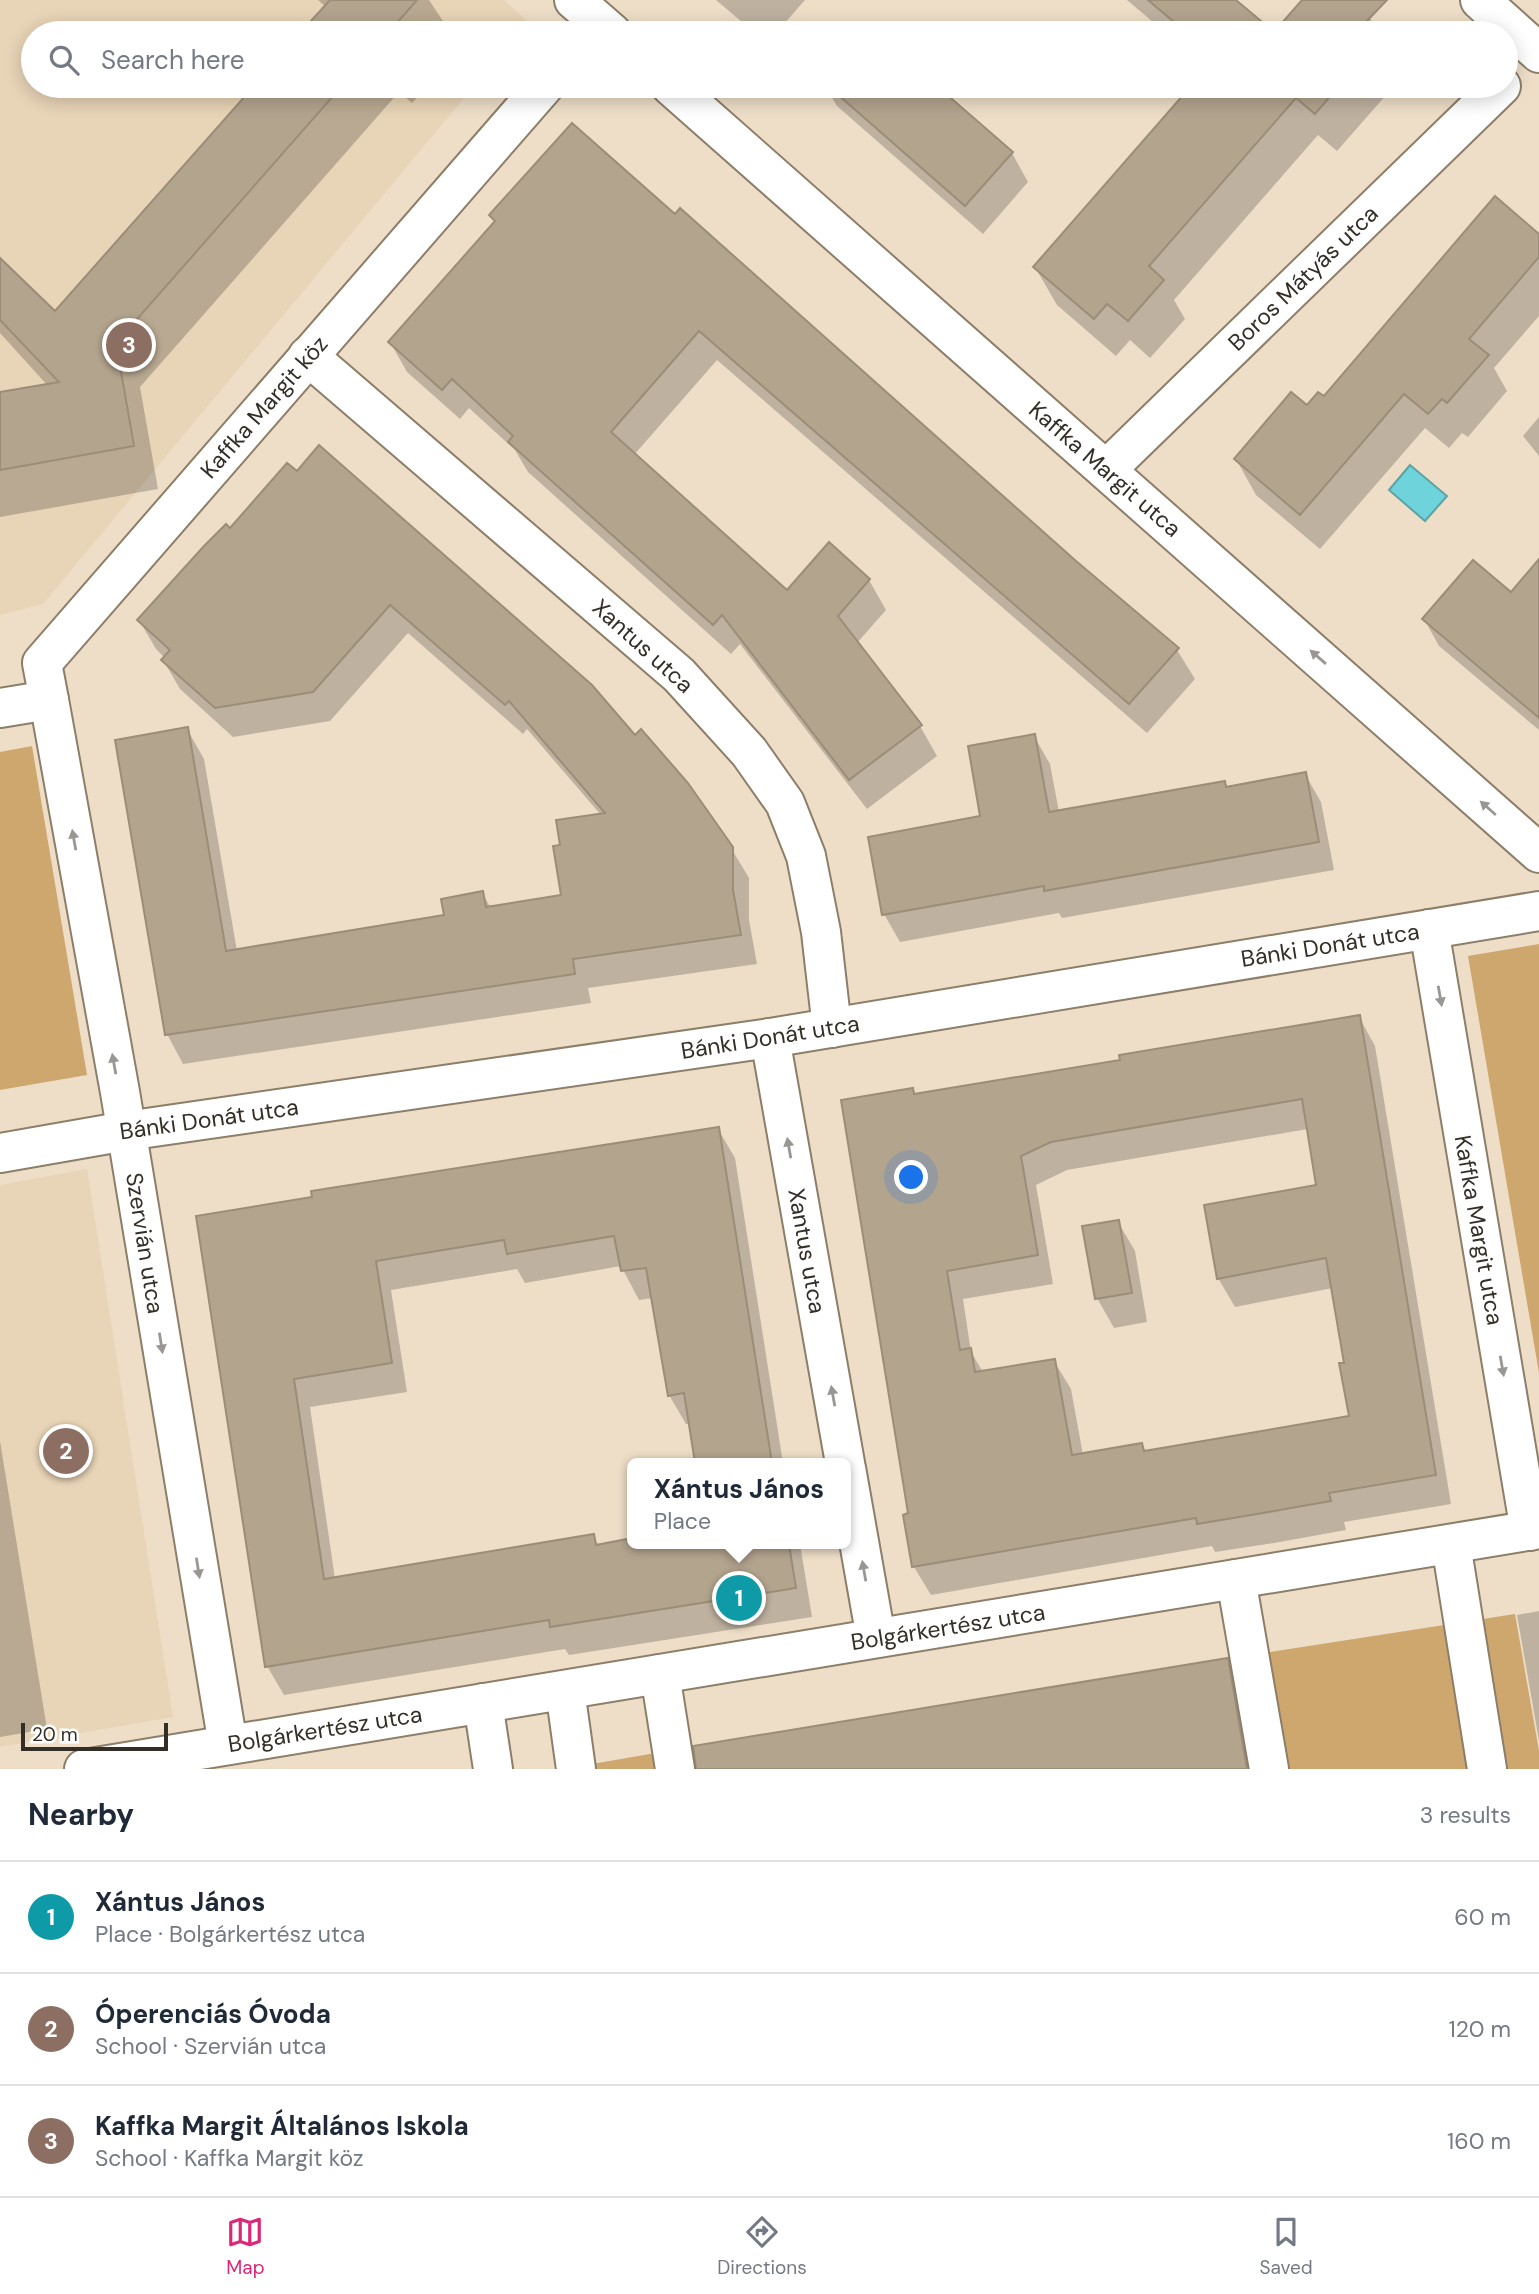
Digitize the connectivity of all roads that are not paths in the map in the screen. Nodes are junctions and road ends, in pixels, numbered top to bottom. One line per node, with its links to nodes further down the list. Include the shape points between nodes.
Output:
1 (1480, 0): 2 (street)
2 (1504, 21)
3 (1518, 33): 4 (street)
4 (1538, 51): 5 (street)
5 (1518, 70)
6 (534, 98): 9 (street, Kaffka Margit köz)
7 (685, 98): 10 (street, Kaffka Margit utca)
8 (1489, 98): 10 (street, Boros Mátyás utca)
9 (309, 356): 11 (street, Kaffka Margit köz, via 42,663); 16 (street, Xantus utca, via 679,675 749,752 785,803 806,856)
10 (1106, 470): 13 (street, Kaffka Margit utca, one-way to 10)
11 (49, 700): 12 (street); 18 (street, Szervián utca, one-way to 11)
12 (0, 708)
13 (1539, 853)
14 (1539, 911): 15 (street, Bánki Donát utca)
15 (1429, 929): 16 (street, Bánki Donát utca); 22 (street, Kaffka Margit utca, one-way to 22)
16 (832, 1028): 17 (street, Bánki Donát utca)
17 (770, 1038): 18 (street, Bánki Donát utca); 20 (street, Xantus utca, one-way to 17)
18 (126, 1131): 19 (street, Bánki Donát utca); 29 (street, Szervián utca, one-way to 29)
19 (0, 1153)
20 (844, 1458)
21 (851, 1499): 25 (street, Xantus utca, one-way to 21)
22 (1534, 1530): 23 (street, Bolgárkertész utca)
23 (1451, 1544): 24 (street, Bolgárkertész utca); 35 (street)
24 (1236, 1579): 25 (street, Bolgárkertész utca); 34 (street)
25 (876, 1638): 26 (street, Bolgárkertész utca)
26 (660, 1674): 27 (street, Bolgárkertész utca); 33 (street)
27 (565, 1690): 28 (street, Bolgárkertész utca); 32 (street)
28 (483, 1703): 29 (street, Bolgárkertész utca); 31 (street)
29 (228, 1745): 30 (street, Bolgárkertész utca)
30 (84, 1769)
31 (493, 1769)
32 (576, 1769)
33 (675, 1769)
34 (1269, 1769)
35 (1487, 1769)

